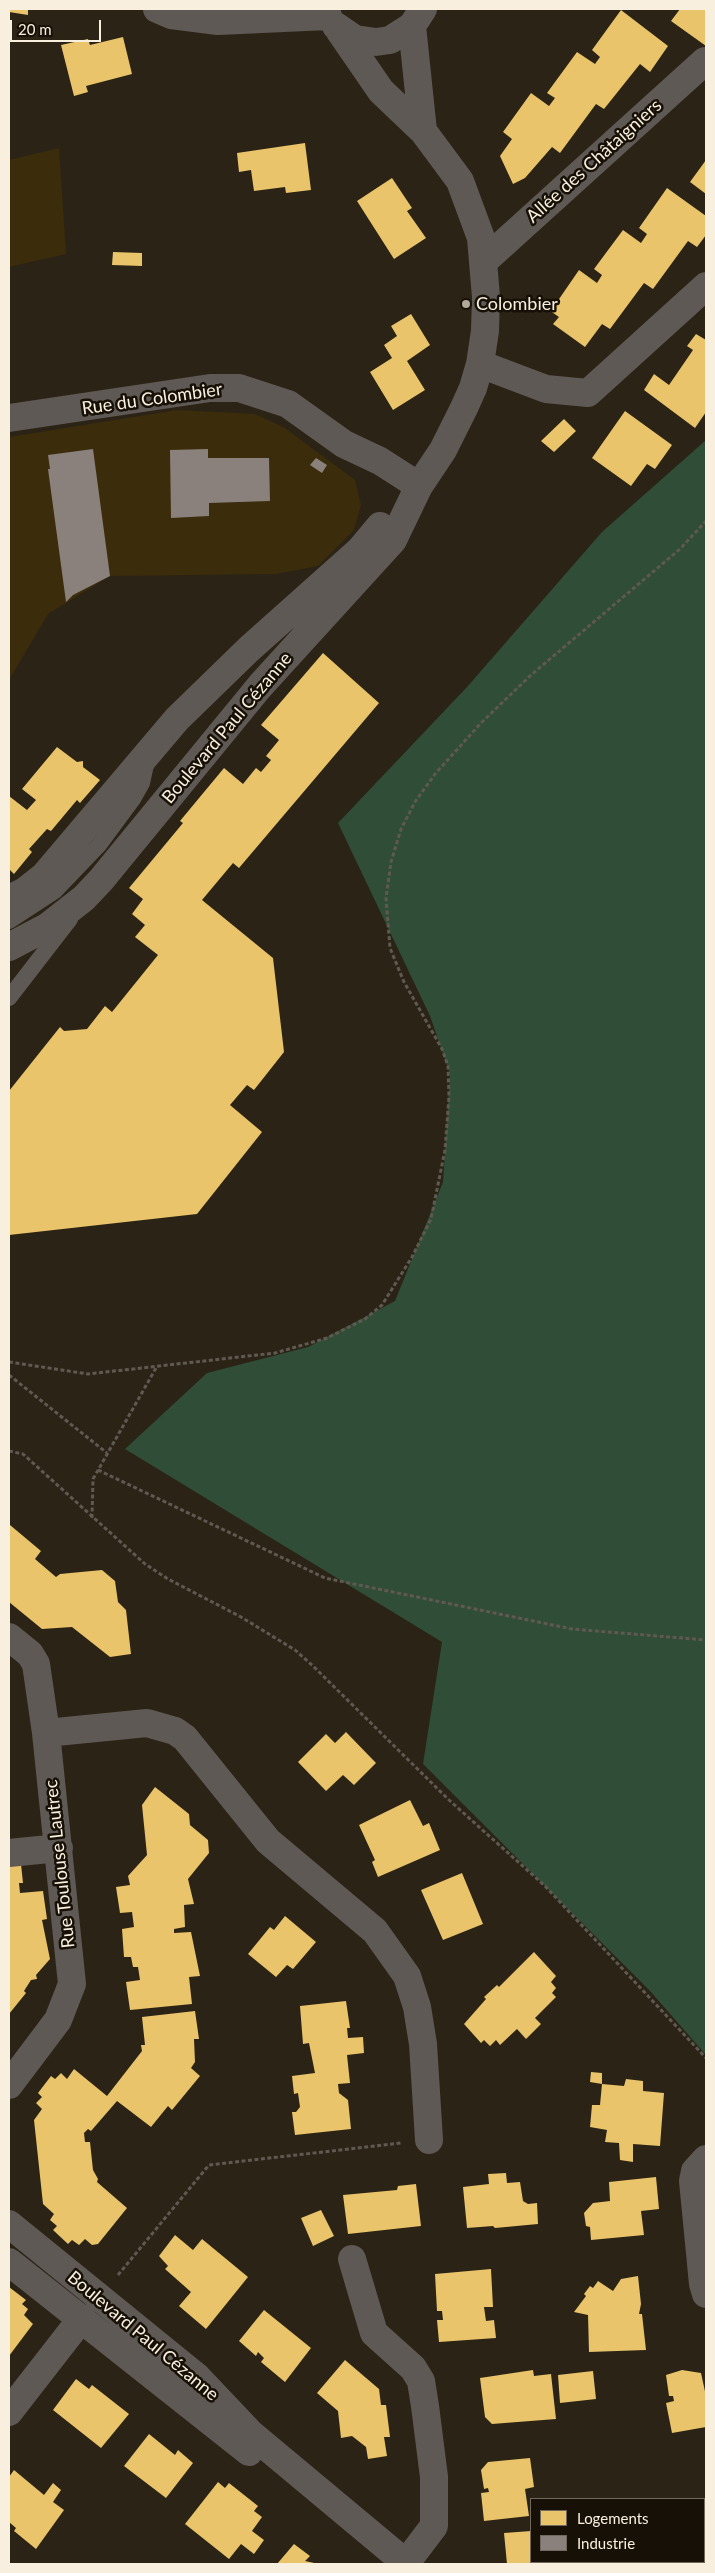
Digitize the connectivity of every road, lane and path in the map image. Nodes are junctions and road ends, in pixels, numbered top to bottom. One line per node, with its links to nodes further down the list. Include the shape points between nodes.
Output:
1 (157, 9): 2 (street, via 171,15 218,21)
2 (330, 18): 3 (street, via 354,39 376,42 390,40); 5 (street, Boulevard Paul Cézanne, via 381,90)
3 (417, 18): 5 (street)
4 (705, 61): 6 (street, Allée des Châtaigniers)
5 (423, 131): 6 (street, Boulevard Paul Cézanne, via 460,181 481,238)
6 (483, 262): 8 (street, Boulevard Paul Cézanne, via 485,331)
7 (706, 286): 8 (street, via 588,393 546,389)
8 (480, 364): 10 (street, Boulevard Paul Cézanne, via 464,408 443,450)
9 (9, 418): 10 (street, Rue du Colombier, via 210,388 239,388 288,404 344,444 380,461)
10 (419, 486): 12 (street, Boulevard Paul Cézanne, via 360,550 201,695); 13 (street, Boulevard Paul Cézanne, via 393,540 260,686)
11 (706, 521): 19 (path, via 680,549 531,675 481,723 435,774 401,829 388,880 386,916 389,940 399,972 442,1049 448,1066 449,1096 445,1150 435,1206 419,1244 387,1298 365,1319 308,1345 275,1353)
12 (150, 748): 14 (street, Boulevard Paul Cézanne, via 61,858 25,891); 15 (lane, via 142,783 99,845 55,891)
13 (101, 880): 16 (street, Boulevard Paul Cézanne, via 47,927); 17 (lane)
14 (9, 899)
15 (9, 921)
16 (9, 947)
17 (9, 998)
18 (9, 1362): 19 (path, via 88,1374)
19 (156, 1368): 22 (path)
20 (9, 1375): 22 (path)
21 (9, 1451): 24 (path, via 23,1454)
22 (107, 1453): 23 (path)
23 (98, 1470): 24 (path, via 93,1479); 26 (path, via 325,1578 572,1629)
24 (92, 1518): 30 (path, via 145,1564 241,1617 294,1650 313,1666 450,1800 545,1886)
25 (9, 1637): 27 (street, Rue Toulouse Lautrec, via 34,1659)
26 (706, 1640)
27 (46, 1733): 28 (street, Rue Toulouse Lautrec); 32 (street, via 147,1723 175,1731 185,1738 268,1841 375,1931 407,1976 417,2006 423,2044)
28 (59, 1848): 29 (street); 31 (street, Rue Toulouse Lautrec, via 72,1984 68,2000 54,2026)
29 (9, 1853)
30 (706, 2058)
31 (9, 2085)
32 (429, 2140): 37 (path, via 209,2165)
33 (706, 2159): 38 (street, via 694,2172 693,2181)
34 (9, 2224): 41 (street, Boulevard Paul Cézanne, via 196,2376 250,2433)
35 (352, 2259): 42 (street, via 374,2334 413,2368 421,2381 434,2477 434,2526)
36 (9, 2262): 39 (street, Boulevard Paul Cézanne)
37 (113, 2281)
38 (706, 2294)
39 (82, 2318): 40 (street); 41 (street, Boulevard Paul Cézanne, via 278,2475 294,2484)
40 (9, 2412)
41 (320, 2490): 42 (street, Boulevard Paul Cézanne)
42 (406, 2564)

